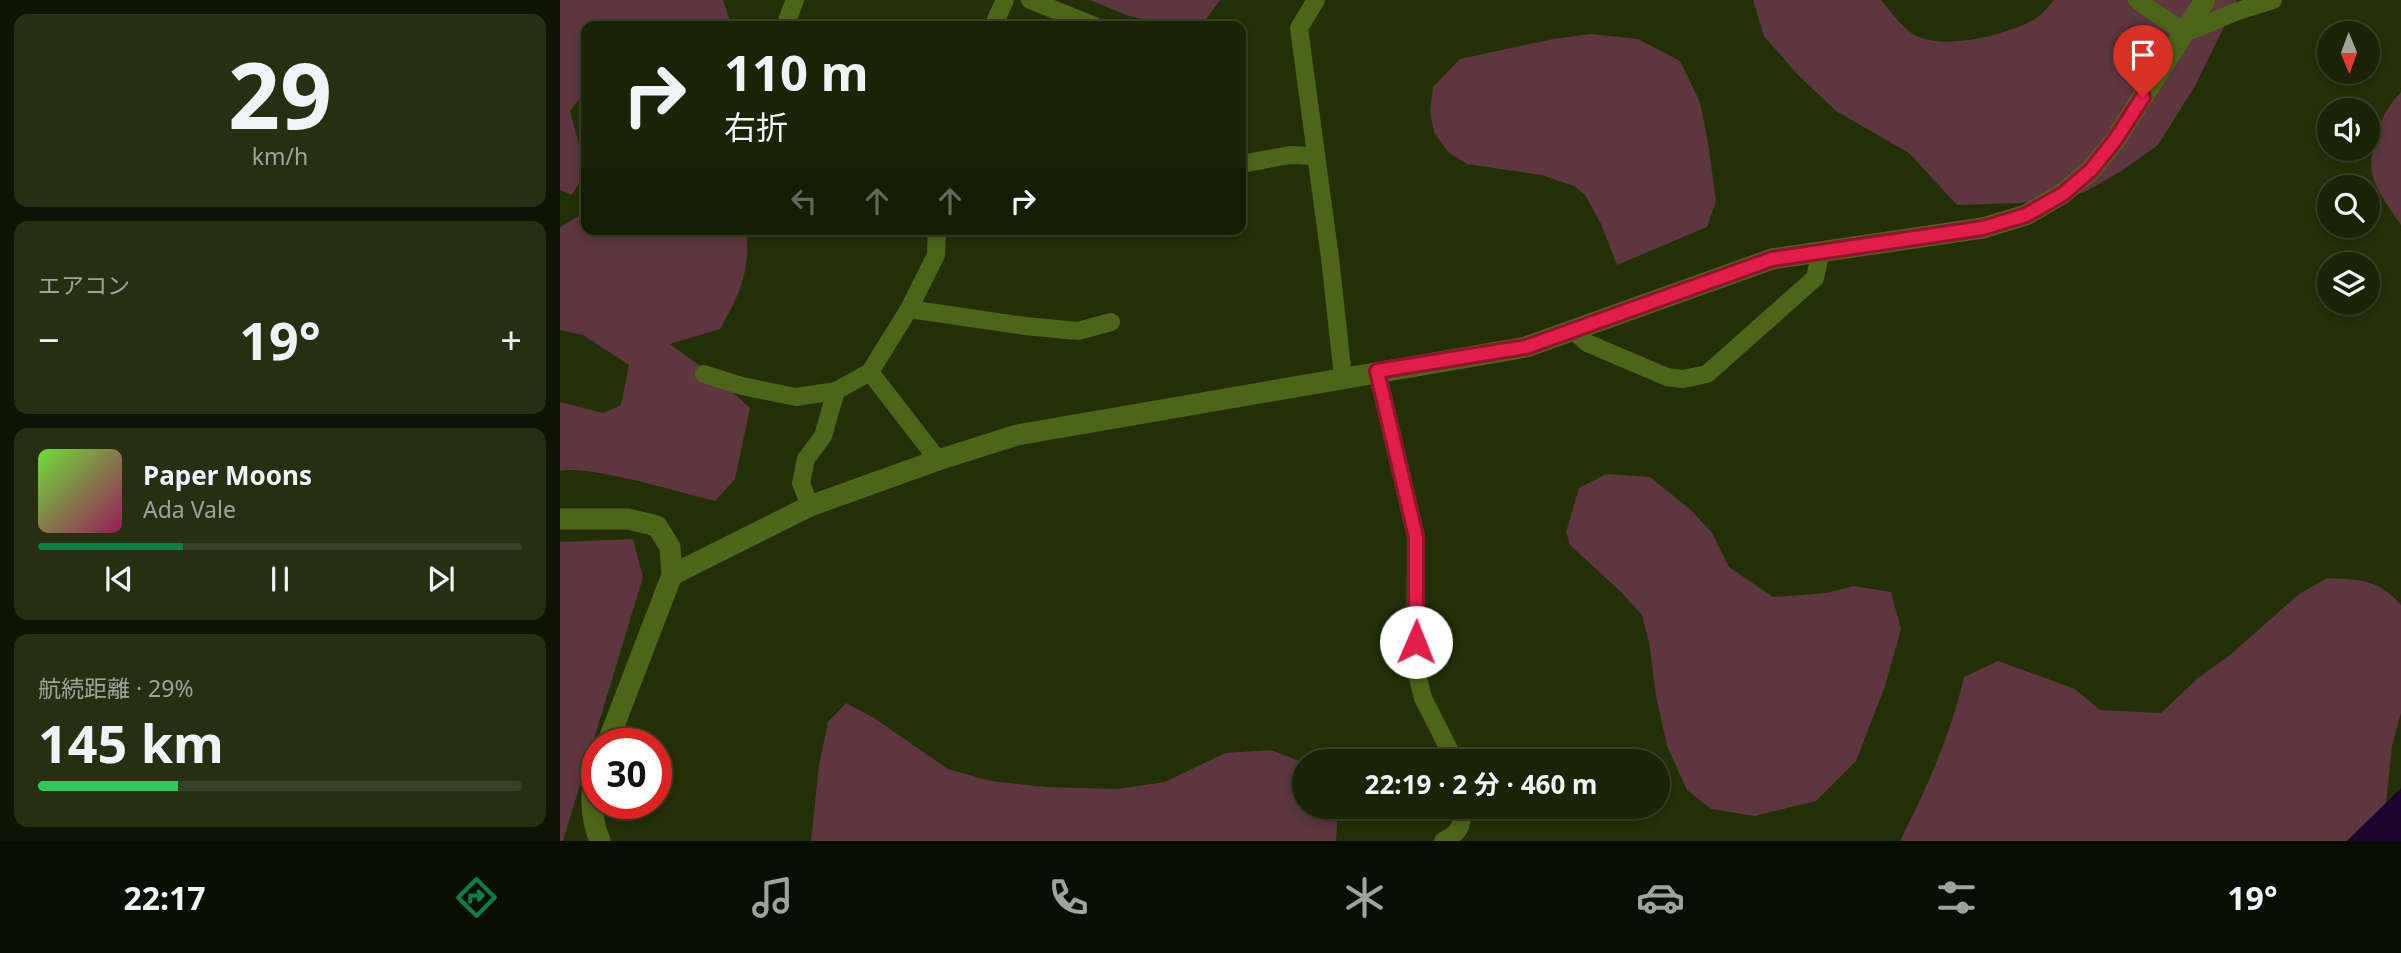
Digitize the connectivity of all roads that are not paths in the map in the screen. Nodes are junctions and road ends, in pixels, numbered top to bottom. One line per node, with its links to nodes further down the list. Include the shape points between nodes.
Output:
1 (795, 0): 8 (street)
2 (1004, 0): 9 (street)
3 (1030, 0): 10 (street)
4 (1316, 0): 12 (street, via 1299,28)
5 (2137, 0): 11 (street)
6 (2205, 0): 11 (street)
7 (2273, 0): 11 (street)
8 (787, 21)
9 (995, 21)
10 (1082, 21)
11 (2185, 33): 15 (street, via 2115,140 2091,170 2063,194 2026,215 1983,228)
12 (1315, 156): 13 (street, via 1290,155); 22 (street)
13 (1246, 164)
14 (937, 235): 16 (street, via 936,255)
15 (1821, 250): 18 (street, via 1772,259); 18 (street, via 1815,278 1707,374 1667,377 1587,343)
16 (909, 309): 17 (street, via 1078,331); 20 (street)
17 (1111, 322)
18 (1574, 331): 19 (street, via 1526,347)
19 (1377, 371): 22 (street); 29 (street, via 1416,537 1415,666 1423,698)
20 (870, 372): 23 (street); 24 (street)
21 (704, 374): 23 (street, via 796,397)
22 (1343, 377): 24 (street, via 1017,435)
23 (836, 391): 25 (street, via 823,436 806,458 801,483)
24 (938, 460): 25 (street)
25 (810, 506): 27 (street)
26 (560, 519): 27 (street, via 628,519 657,526 670,547)
27 (672, 575): 28 (street)
28 (613, 728)
29 (1449, 749)
30 (593, 819): 32 (street)
31 (1462, 819): 33 (street, via 1454,836)
32 (600, 841)
33 (1443, 841)

